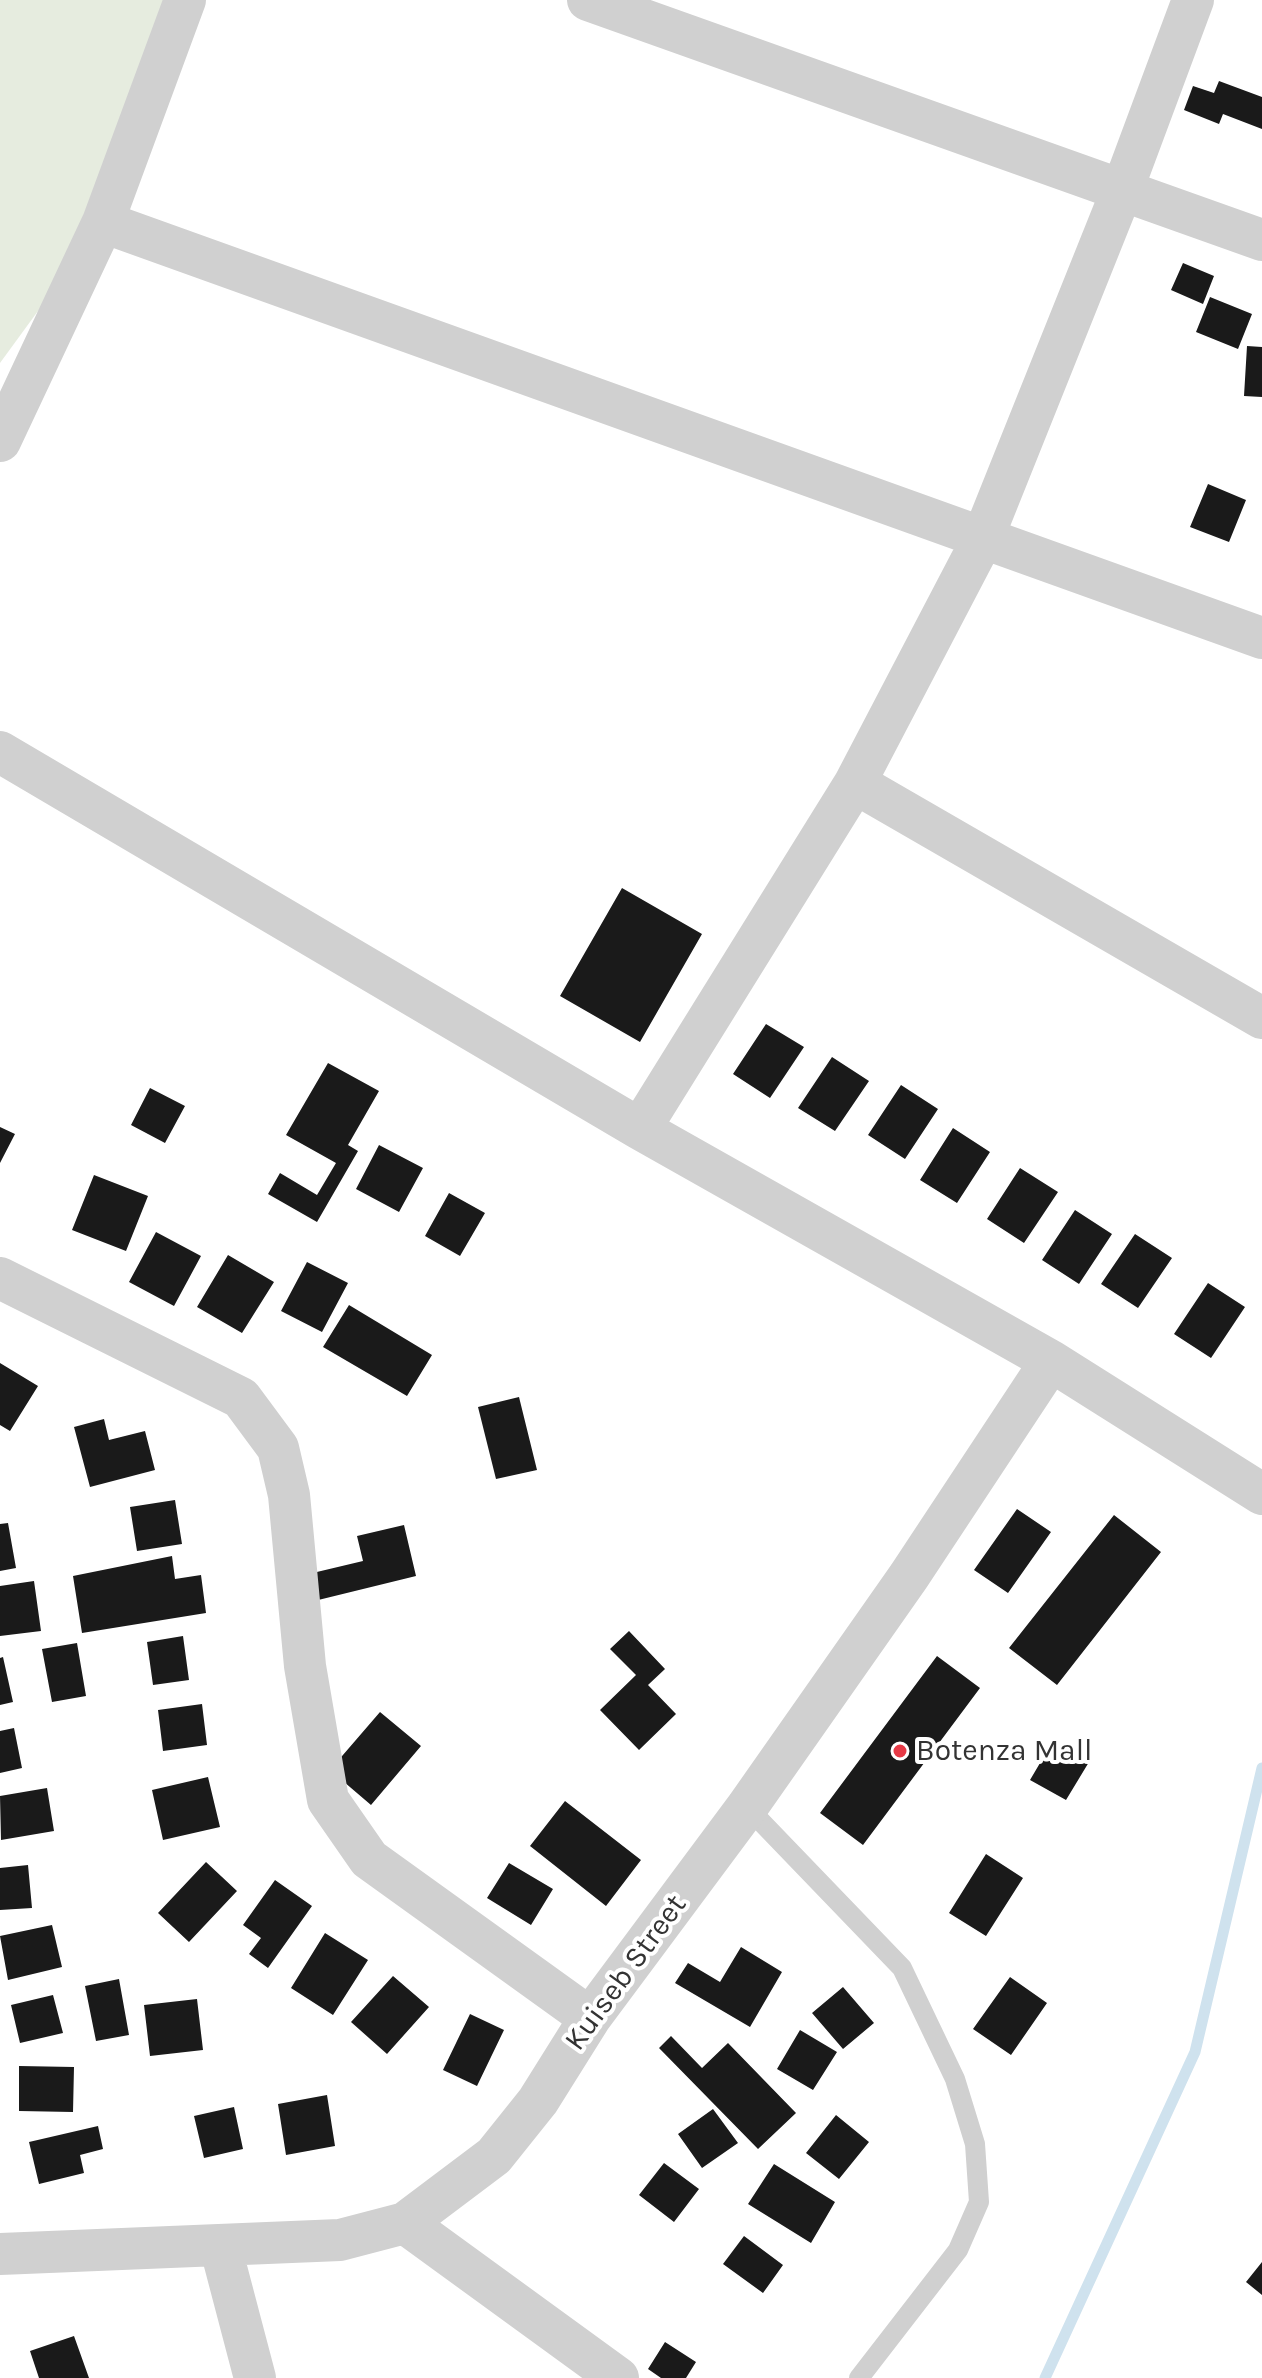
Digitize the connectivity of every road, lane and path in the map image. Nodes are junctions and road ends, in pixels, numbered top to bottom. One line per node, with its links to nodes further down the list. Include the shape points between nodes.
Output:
1 (185, 0): 5 (street)
2 (588, 0): 4 (street)
3 (1193, 0): 4 (street)
4 (1123, 188): 6 (street); 8 (street)
5 (103, 222): 7 (street); 8 (street)
6 (1262, 240)
7 (0, 441)
8 (982, 540): 9 (street); 11 (street)
9 (1262, 638)
10 (0, 752): 13 (street)
11 (855, 783): 12 (street); 13 (street)
12 (1262, 1018)
13 (640, 1129): 15 (street)
14 (0, 1278): 18 (street, via 241,1398 278,1448 289,1495 305,1666 328,1800 369,1859)
15 (1051, 1361): 16 (street); 17 (street, Kuiseb Street)
16 (1262, 1494)
17 (747, 1807): 18 (street, Kuiseb Street); 24 (lane, via 902,1968 955,2079 975,2144 979,2202 958,2250)
18 (590, 2018): 19 (street, Kuiseb Street, via 538,2101 494,2156)
19 (405, 2223): 20 (street, Kuiseb Street, via 340,2240); 23 (street)
20 (220, 2245): 21 (street, Kuiseb Street); 22 (street)
21 (0, 2254)
22 (255, 2378)
23 (618, 2378)
24 (859, 2378)

